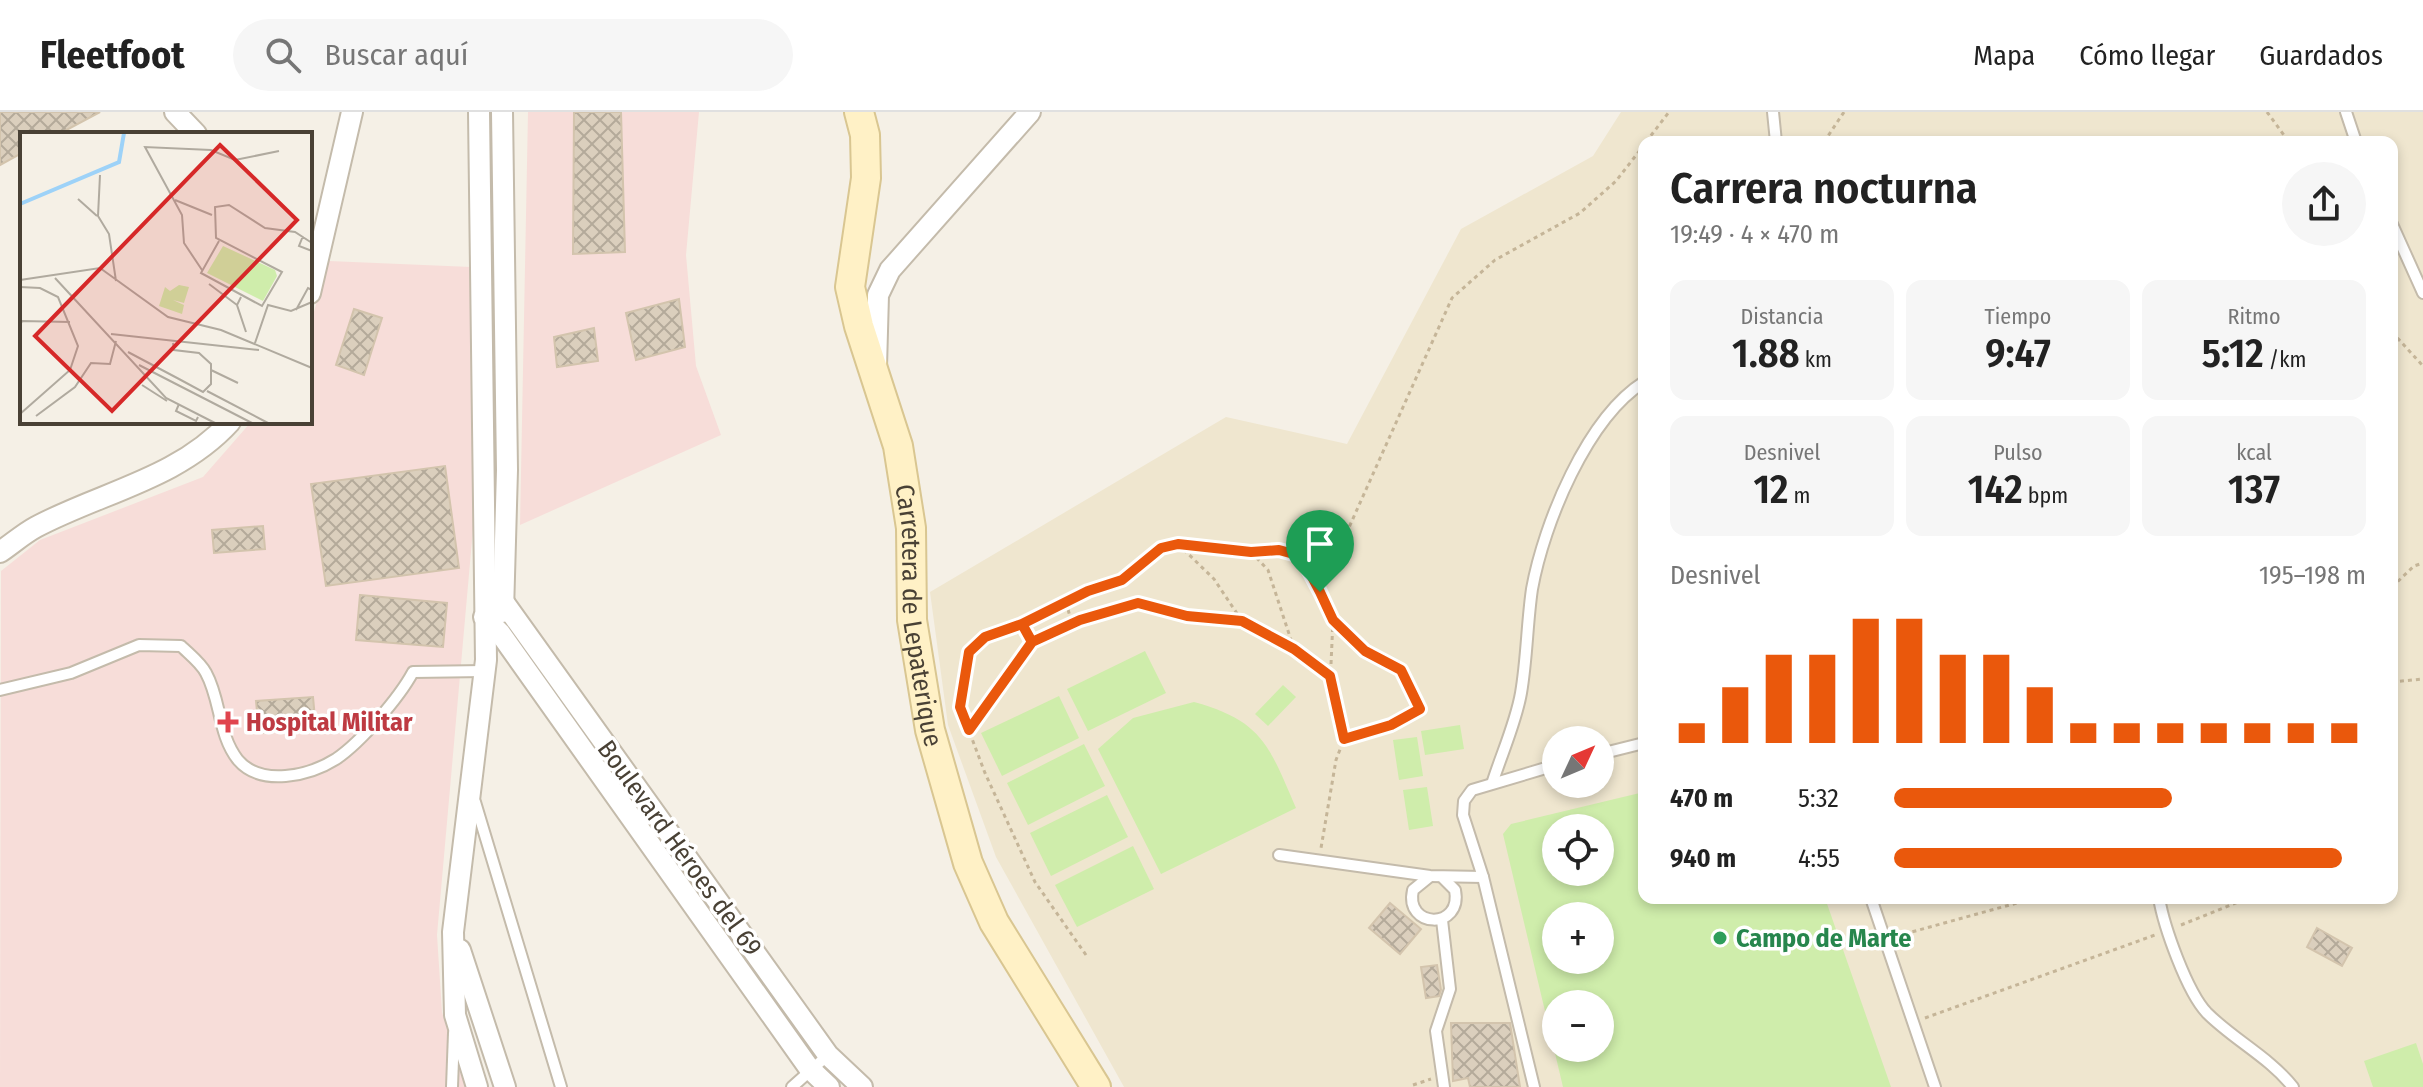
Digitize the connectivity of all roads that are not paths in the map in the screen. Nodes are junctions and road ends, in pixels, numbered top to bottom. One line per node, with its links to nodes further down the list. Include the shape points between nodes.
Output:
1 (175, 112): 9 (street)
2 (352, 112): 13 (street)
3 (479, 112): 20 (street)
4 (502, 112): 21 (street)
5 (859, 112): 16 (main road, Carretera de Lepaterique, via 866,178 850,287)
6 (1030, 112): 16 (street, via 890,270 878,295)
7 (1773, 112): 10 (lane)
8 (2346, 112): 11 (lane)
9 (194, 132)
10 (1775, 136)
11 (2354, 136)
12 (2398, 237): 15 (lane)
13 (314, 252): 14 (street)
14 (312, 272)
15 (2423, 293)
16 (876, 371): 48 (main road, Carretera de Lepaterique, via 898,446 911,528 912,620 930,730 968,863 994,922)
17 (1638, 386): 29 (lane, via 1589,440 1560,497 1533,585 1521,695)
18 (228, 424): 19 (street, via 207,447 130,489 36,527)
19 (0, 552)
20 (486, 589): 21 (street, Boulevard Héroes del 69); 22 (street)
21 (505, 604): 23 (street); 39 (street, Boulevard Héroes del 69)
22 (484, 617): 23 (street, Boulevard Héroes del 69); 24 (street)
23 (500, 633): 24 (street); 40 (street, Boulevard Héroes del 69)
24 (486, 665): 25 (lane, via 413,672 400,696 336,759 291,777 264,774 241,763 228,746 206,672 181,646 139,645 71,673); 30 (street)
25 (0, 690)
26 (1638, 744): 27 (lane)
27 (1614, 750)
28 (1542, 769): 29 (lane)
29 (1493, 781): 33 (lane, via 1472,790 1464,801 1463,815)
30 (471, 790): 37 (street); 44 (lane)
31 (1279, 855): 32 (lane)
32 (1434, 876): 33 (lane); 36 (lane, via 1451,884 1457,898 1453,912); 36 (lane, via 1413,890 1412,905 1427,920)
33 (1483, 877): 50 (lane)
34 (1873, 904): 51 (lane)
35 (2160, 904): 52 (lane, via 2165,931 2205,1011)
36 (1442, 920): 49 (lane, via 1450,989 1436,1031)
37 (453, 932): 38 (street); 43 (street)
38 (455, 1015): 41 (lane); 42 (street)
39 (828, 1055): 40 (lane); 47 (street, Boulevard Héroes del 69)
40 (809, 1068): 45 (lane); 46 (street, Boulevard Héroes del 69)
41 (452, 1087)
42 (477, 1087)
43 (505, 1087)
44 (561, 1087)
45 (792, 1087)
46 (829, 1087)
47 (862, 1087)
48 (1096, 1087)
49 (1444, 1087)
50 (1534, 1087)
51 (1935, 1087)
52 (2293, 1087)

